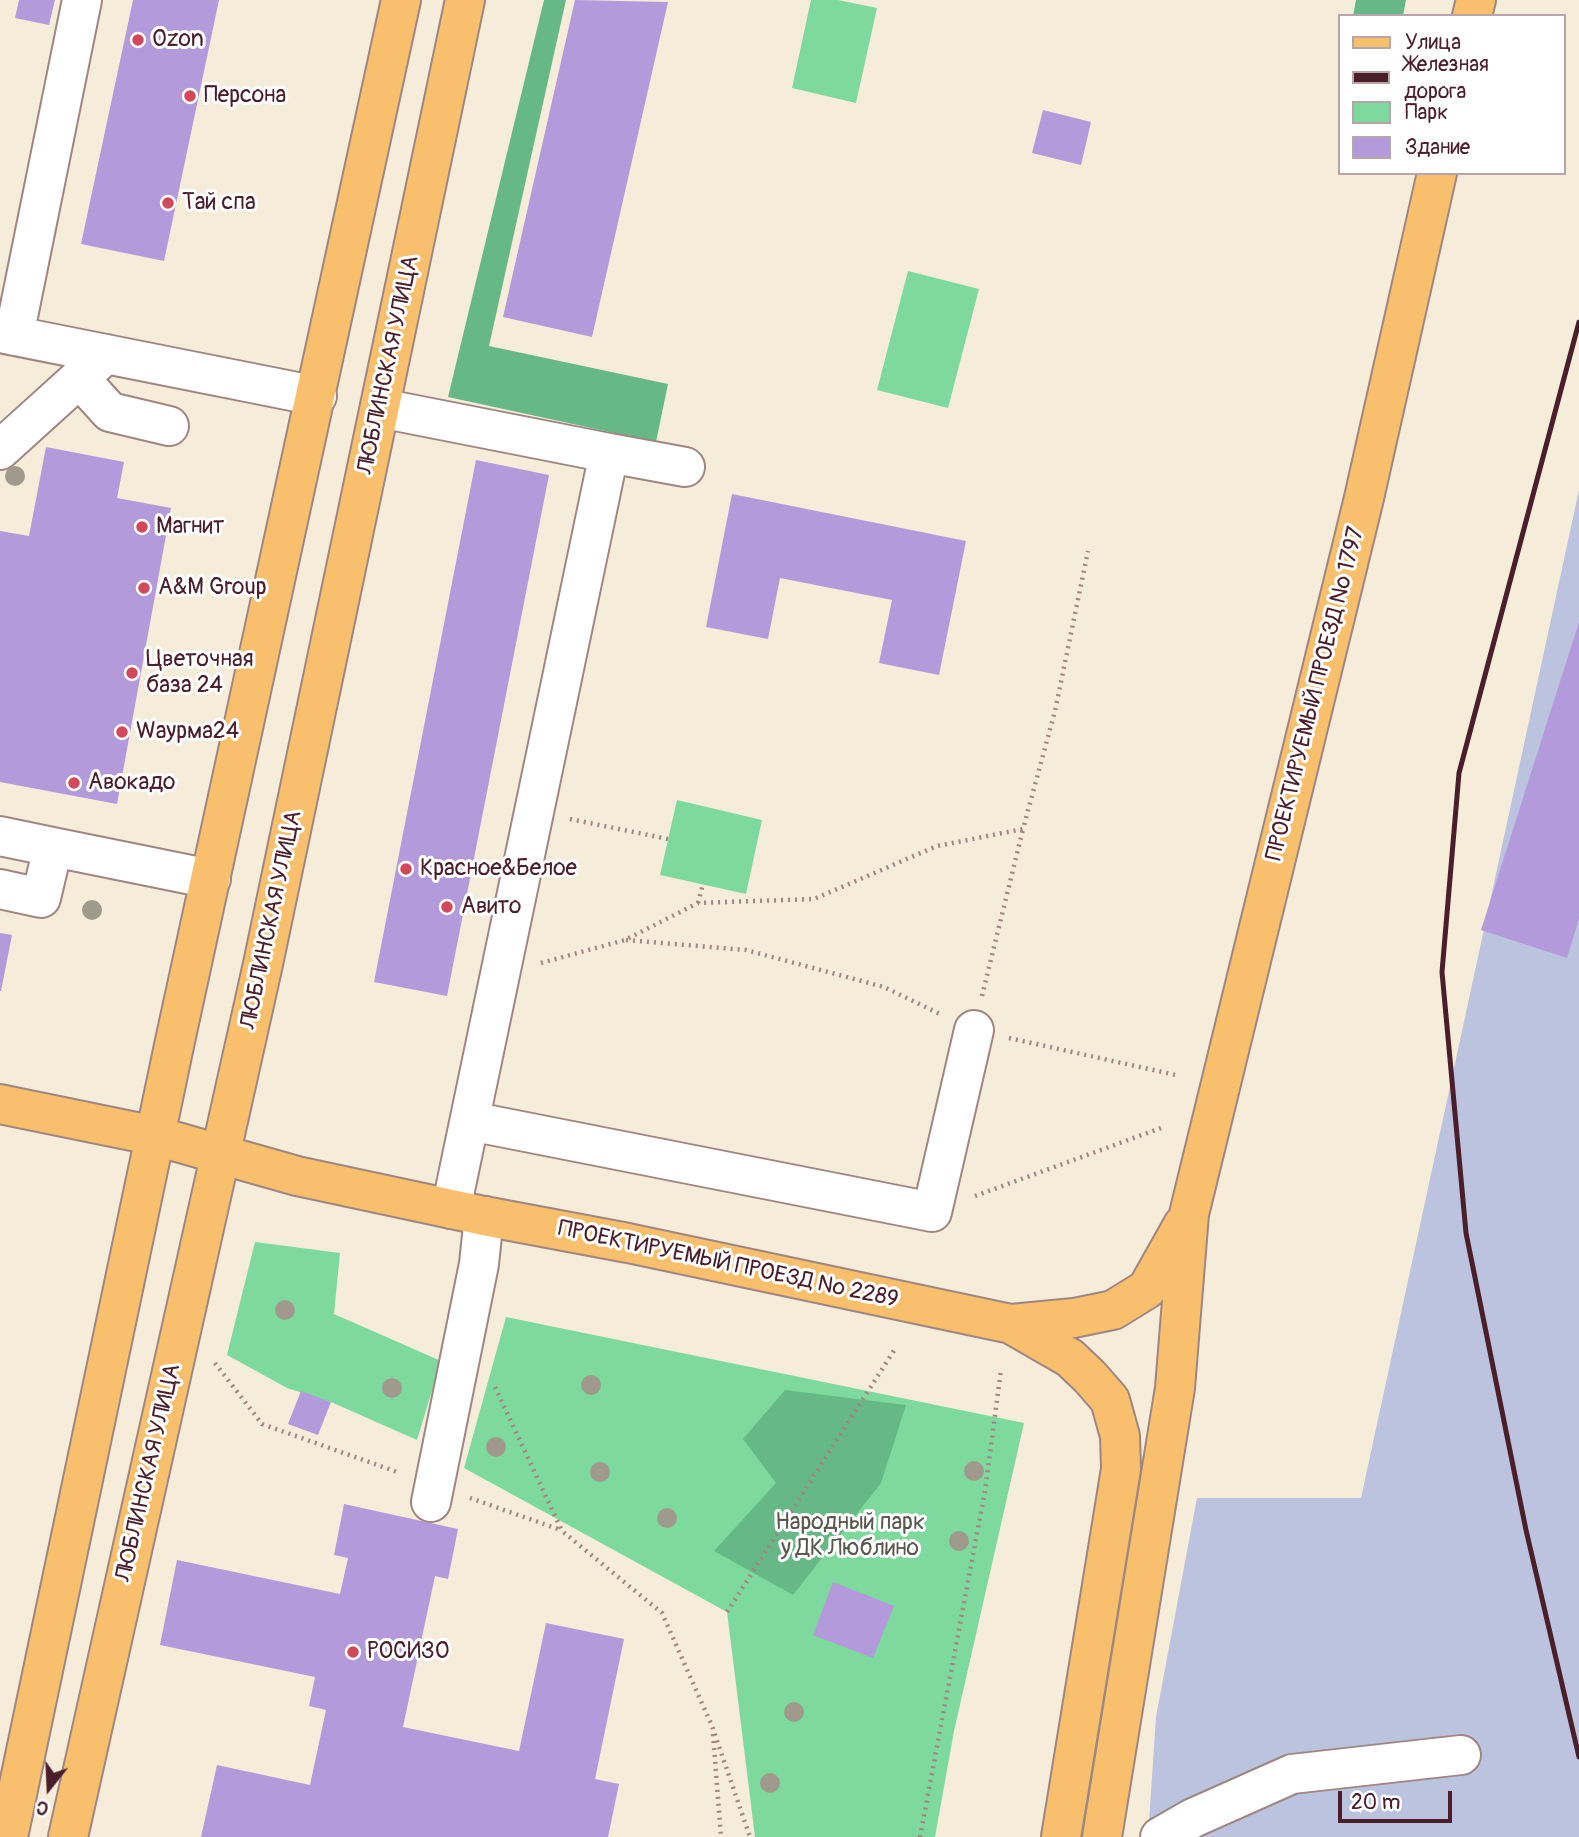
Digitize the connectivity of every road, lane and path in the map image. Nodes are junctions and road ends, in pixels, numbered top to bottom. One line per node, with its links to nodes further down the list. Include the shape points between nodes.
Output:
1 (82, 0): 5 (lane)
2 (401, 0): 7 (main road)
3 (465, 0): 8 (main road, ЛЮБЛИНСКАЯ УЛИЦА)
4 (1437, 175): 34 (main road, ПРОЕКТИРУЕМЫЙ ПРОЕЗД № 1797, via 1364,498)
5 (7, 335): 6 (lane)
6 (92, 366): 7 (lane); 9 (lane, via 110,412); 10 (lane)
7 (317, 396): 19 (main road)
8 (380, 408): 11 (lane); 31 (main road, ЛЮБЛИНСКАЯ УЛИЦА)
9 (169, 426)
10 (0, 450)
11 (609, 453): 12 (lane); 14 (lane)
12 (685, 467)
13 (1088, 551): 15 (path, via 1055,711)
14 (534, 812): 17 (path); 24 (lane)
15 (1023, 829): 22 (path, via 937,846 814,899); 25 (path)
16 (0, 836): 18 (lane)
17 (668, 839)
18 (53, 847): 19 (lane); 21 (lane, via 41,898)
19 (211, 879): 30 (main road)
20 (703, 884): 22 (path)
21 (0, 889)
22 (698, 904): 23 (path)
23 (625, 940): 24 (path); 25 (path, via 746,950 884,987)
24 (500, 975): 28 (lane)
25 (974, 1030): 26 (path); 33 (lane)
26 (1176, 1075)
27 (0, 1104): 30 (main road, ПРОЕКТИРУЕМЫЙ ПРОЕЗД № 2289)
28 (470, 1121): 32 (lane); 33 (lane)
29 (1161, 1128): 33 (path)
30 (156, 1136): 31 (main road, ПРОЕКТИРУЕМЫЙ ПРОЕЗД № 2289); 45 (main road)
31 (222, 1154): 32 (main road, ПРОЕКТИРУЕМЫЙ ПРОЕЗД № 2289, via 298,1176); 46 (main road, ЛЮБЛИНСКАЯ УЛИЦА)
32 (467, 1212): 35 (main road, ПРОЕКТИРУЕМЫЙ ПРОЕЗД № 2289); 40 (lane, via 478,1264)
33 (932, 1212)
34 (1189, 1214): 35 (main road, ПРОЕКТИРУЕМЫЙ ПРОЕЗД № 2289, via 1147,1289 1113,1310); 51 (main road, via 1175,1388)
35 (1011, 1324): 50 (main road, via 1070,1358 1090,1377 1110,1400 1119,1436 1121,1469)
36 (895, 1349): 42 (path)
37 (215, 1363): 40 (path, via 262,1424)
38 (1001, 1370): 49 (path, via 985,1491)
39 (495, 1386): 41 (path)
40 (433, 1494): 41 (path)
41 (562, 1531): 43 (path, via 662,1613)
42 (727, 1612)
43 (712, 1726): 47 (path); 48 (path)
44 (1461, 1755): 52 (lane, via 1292,1774)
45 (8, 1837)
46 (68, 1837)
47 (720, 1837)
48 (750, 1837)
49 (920, 1837)
50 (1061, 1837)
51 (1102, 1837)
52 (1160, 1837)

